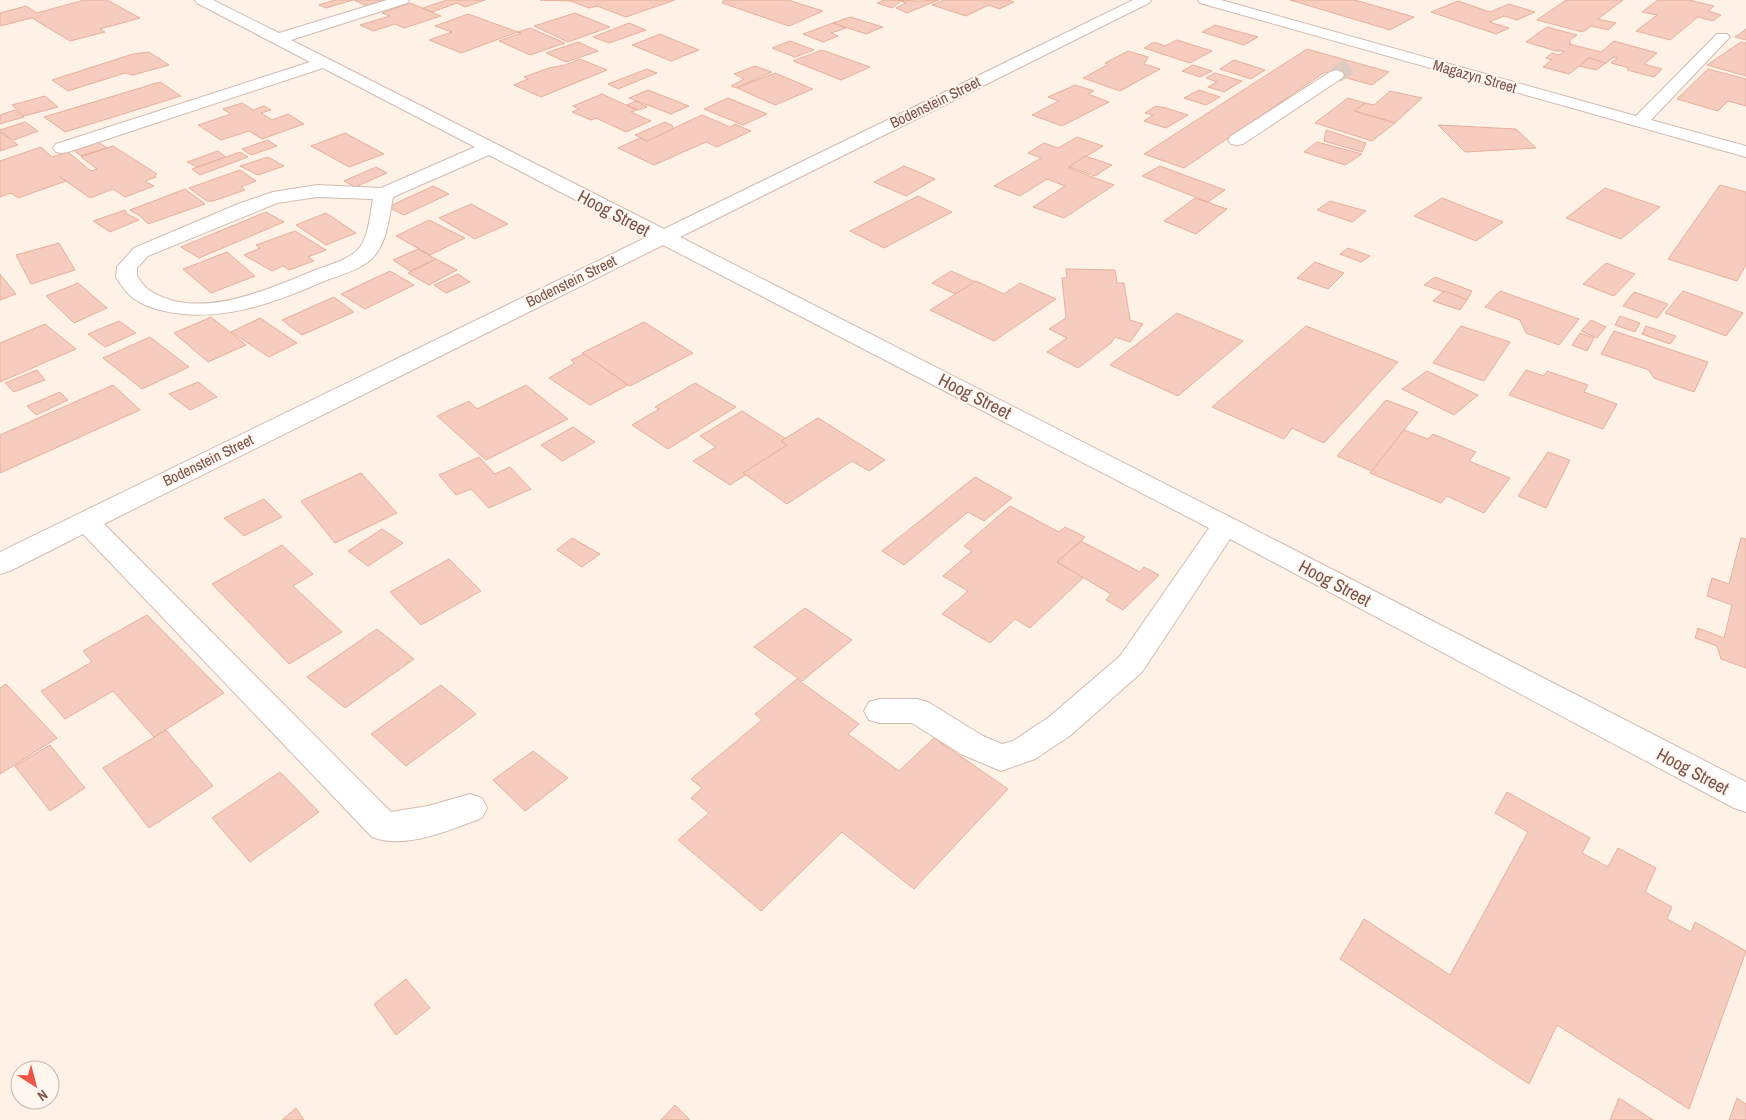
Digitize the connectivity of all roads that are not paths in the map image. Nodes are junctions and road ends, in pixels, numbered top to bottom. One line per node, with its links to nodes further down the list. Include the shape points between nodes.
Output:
1 (402, 0): 6 (street)
2 (1144, 0): 17 (street, Bodenstein Street)
3 (1205, 0): 7 (street, Magazyn Street)
4 (209, 1): 6 (street, Hoog Street)
5 (1722, 37): 11 (street)
6 (277, 39): 9 (street, Hoog Street)
7 (1378, 48): 8 (street); 11 (street, Magazyn Street)
8 (1362, 58)
9 (323, 63): 14 (street); 15 (street, Hoog Street)
10 (1336, 75): 12 (street)
11 (1640, 122): 13 (street, Magazyn Street)
12 (1237, 140)
13 (1743, 146)
14 (62, 148)
15 (489, 148): 16 (street); 17 (street, Hoog Street)
16 (384, 194): 16 (street, via 317,191 273,198 141,252 127,267 126,277 141,293 161,303 201,309 250,303 297,286 367,252 373,242)
17 (660, 237): 18 (street, Bodenstein Street); 19 (street, Hoog Street, via 701,254)
18 (86, 521): 20 (street, Bodenstein Street); 23 (street, via 384,827 428,822)
19 (1224, 525): 21 (street, via 1131,664 1060,726 1024,750 1001,758 972,745 917,711); 22 (street, Hoog Street)
20 (0, 564)
21 (880, 712)
22 (1746, 798)
23 (470, 808)

